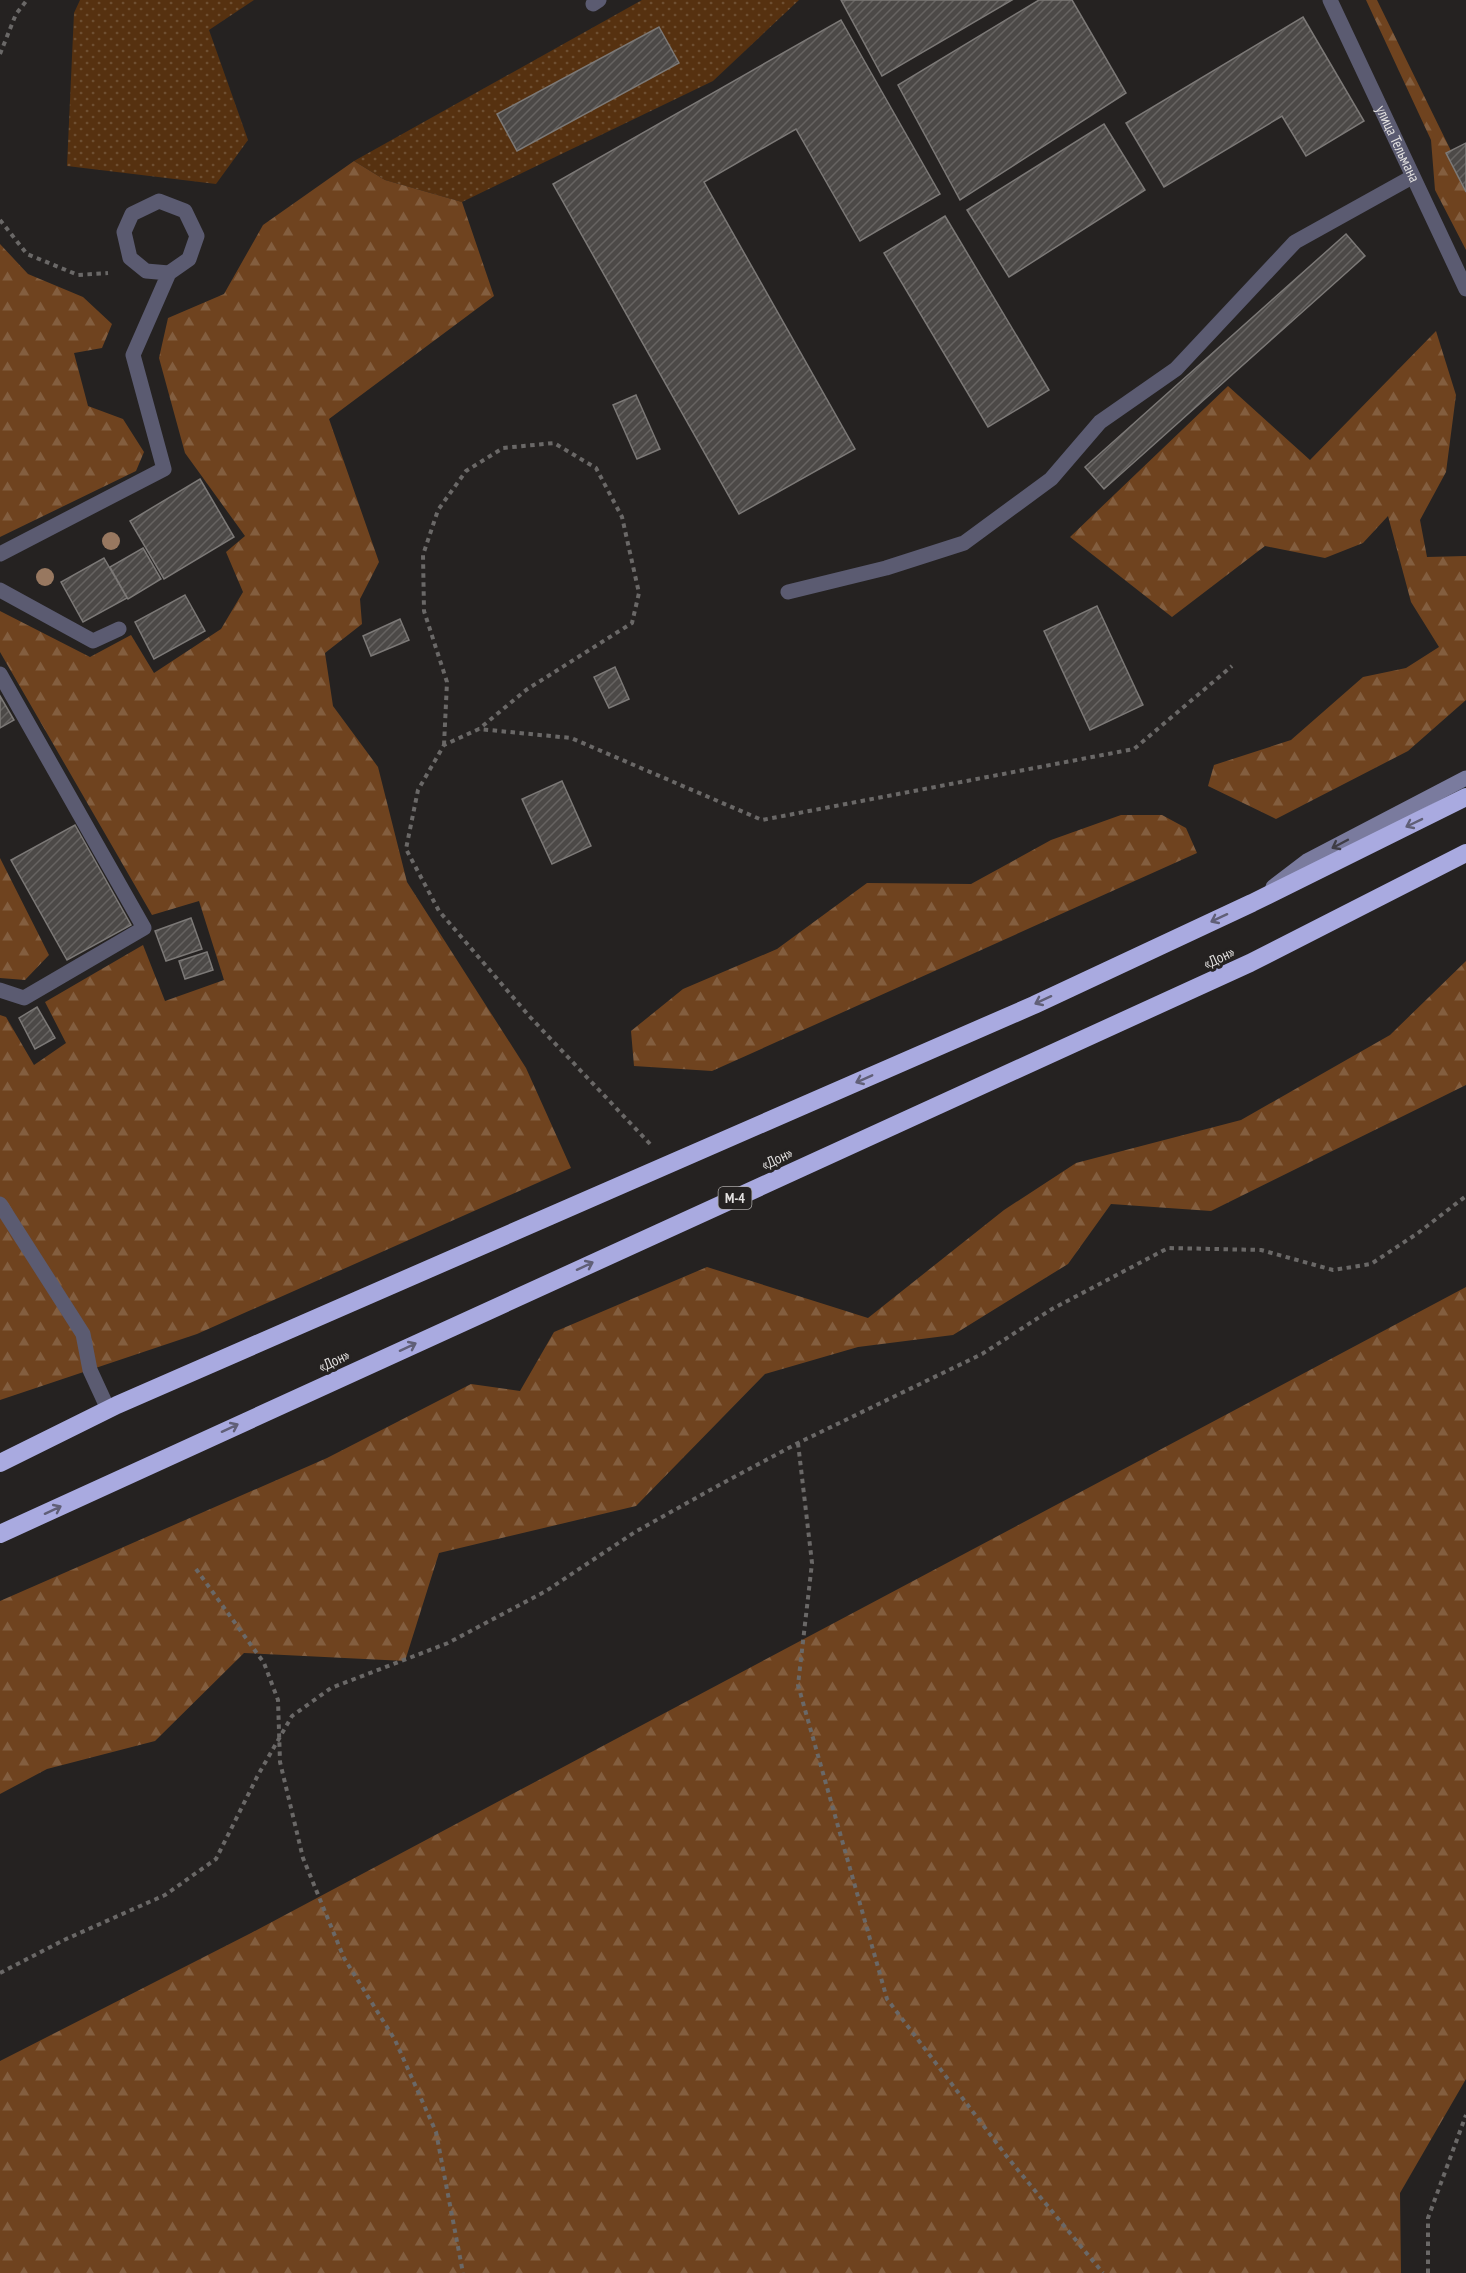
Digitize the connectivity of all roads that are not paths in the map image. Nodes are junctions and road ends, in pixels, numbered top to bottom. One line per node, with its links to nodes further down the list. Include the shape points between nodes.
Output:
1 (1330, 0): 2 (street, улица Тельмана)
2 (1413, 177): 4 (street, улица Тельмана); 7 (street, via 1295,242 1176,369 1100,422 1051,479 964,543 886,568)
3 (170, 273): 3 (street, via 189,259 196,236 185,211 159,201 132,214 124,232 130,258 146,271); 5 (street, via 133,355 164,469)
4 (1466, 289)
5 (0, 554)
6 (0, 590): 8 (street, via 93,641)
7 (788, 592)
8 (119, 629)
9 (0, 674): 14 (street, via 144,928 24,998)
10 (1466, 778): 13 (main road, one-way to 13, via 1307,861)
11 (1466, 797): 13 (highway, one-way to 13)
12 (1466, 854): 18 (highway, «Дон» / М-4, one-way to 12, via 1250,963)
13 (1251, 903): 16 (highway, one-way to 16, via 1034,1005)
14 (0, 990)
15 (0, 1203): 16 (street, via 83,1334 90,1370)
16 (108, 1409): 17 (highway)
17 (0, 1463)
18 (0, 1534)

